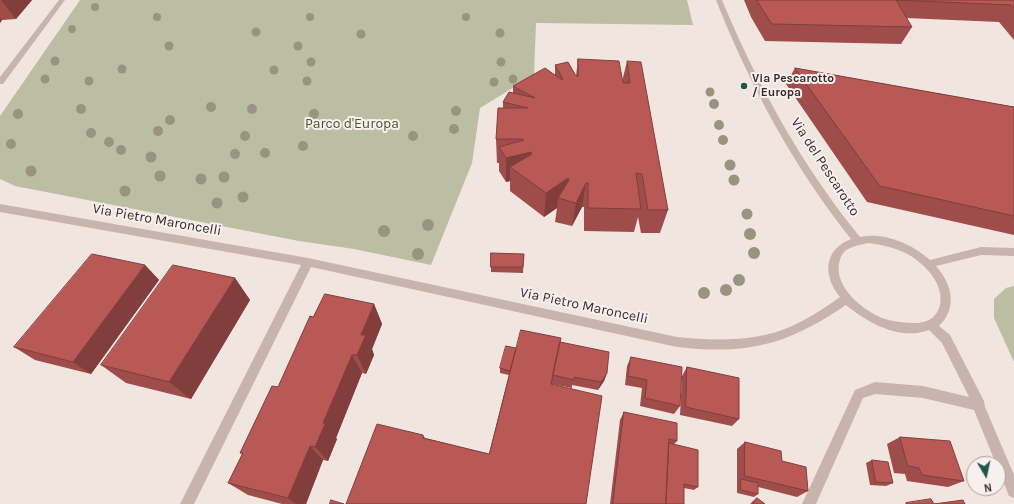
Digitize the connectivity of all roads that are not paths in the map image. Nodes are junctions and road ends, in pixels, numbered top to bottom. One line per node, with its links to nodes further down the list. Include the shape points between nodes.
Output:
1 (62, 0): 3 (street)
2 (719, 0): 5 (street, Via del Pescarotto, via 779,125 830,205)
3 (0, 82)
4 (0, 208): 7 (street, Via Pietro Maroncelli)
5 (857, 240): 8 (street, via 874,239 893,243 906,248); 9 (street, via 841,248 832,261 837,286)
6 (1014, 252): 8 (street, via 981,251)
7 (308, 262): 9 (street, Via Pietro Maroncelli, via 705,346 762,341 790,332); 13 (street)
8 (929, 264): 10 (street, via 945,287 948,299 941,319)
9 (846, 299): 10 (street, via 861,312 879,322 898,328 916,329)
10 (932, 325): 11 (street, via 946,339)
11 (980, 405): 12 (street); 14 (street, via 923,392 875,388 859,394)
12 (1014, 491)
13 (187, 504)
14 (809, 504)

